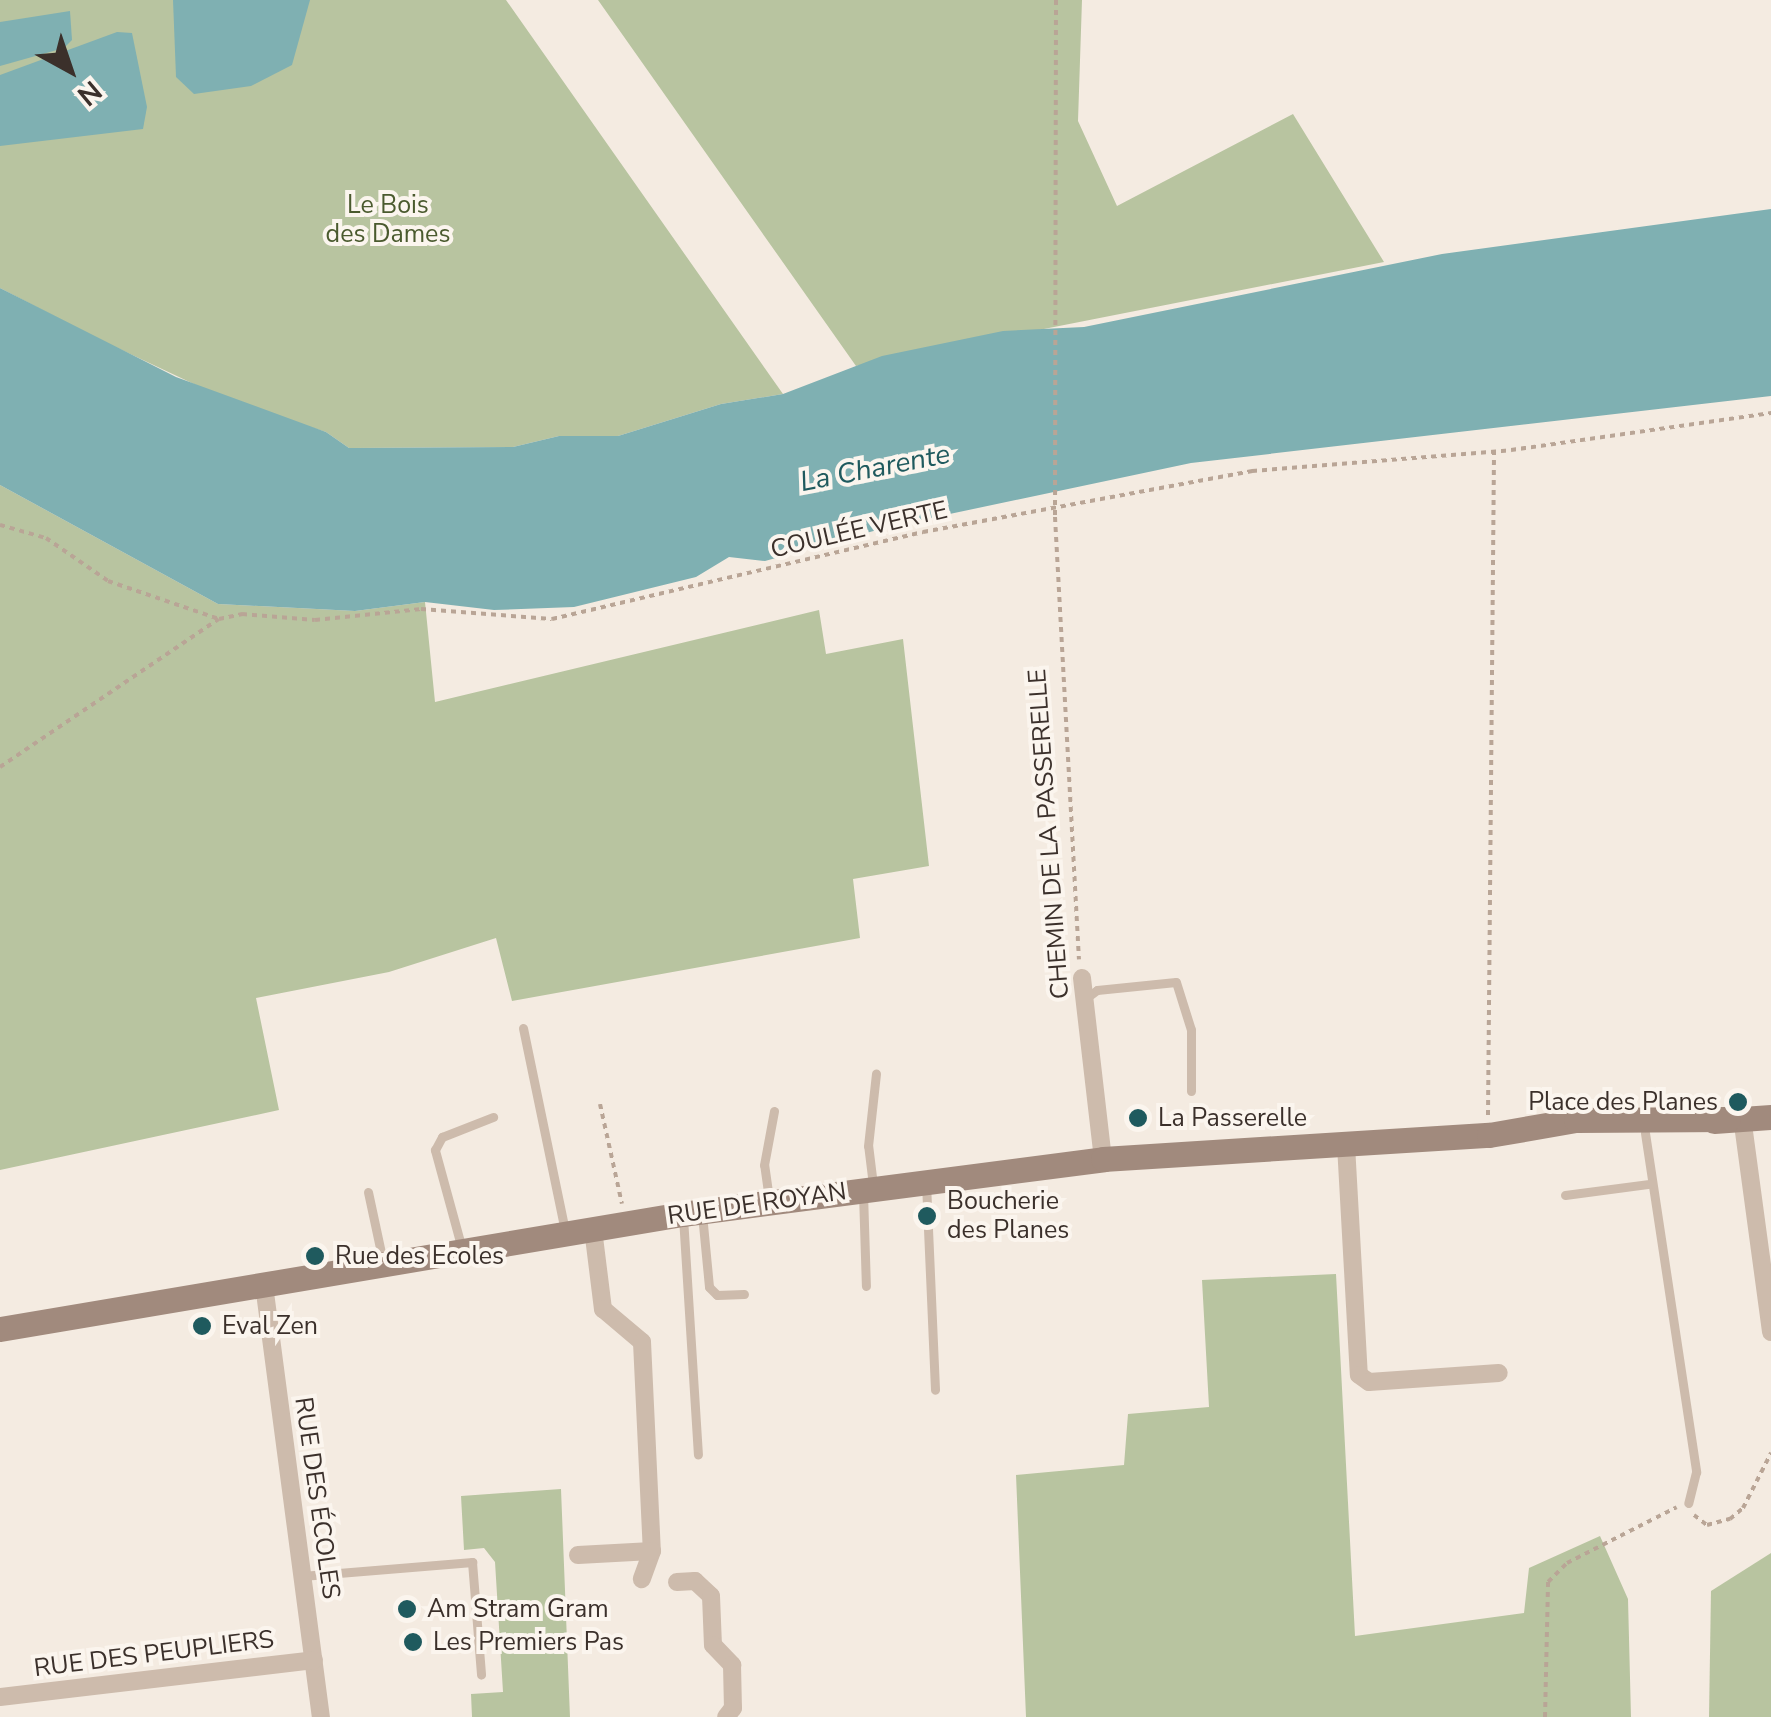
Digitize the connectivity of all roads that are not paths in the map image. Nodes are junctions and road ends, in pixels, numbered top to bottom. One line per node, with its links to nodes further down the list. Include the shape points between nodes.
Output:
1 (1082, 978): 2 (street, CHEMIN DE LA PASSERELLE)
2 (1084, 999): 5 (lane, via 1097,990 1176,982 1191,1030); 13 (street, CHEMIN DE LA PASSERELLE)
3 (523, 1028): 22 (lane)
4 (876, 1072): 16 (lane)
5 (1192, 1091)
6 (774, 1111): 19 (lane, via 764,1165)
7 (493, 1117): 23 (lane, via 442,1137 435,1150)
8 (1771, 1117): 9 (main road, RUE DE ROYAN)
9 (1735, 1118): 10 (main road, RUE DE ROYAN, via 1596,1119); 11 (main road, RUE DE ROYAN); 29 (street)
10 (1520, 1131): 11 (main road, RUE DE ROYAN); 12 (main road, RUE DE ROYAN)
11 (1645, 1133): 15 (lane)
12 (1346, 1145): 13 (main road, RUE DE ROYAN); 30 (street, via 1360,1375 1370,1382)
13 (1103, 1159): 14 (main road, RUE DE ROYAN)
14 (926, 1181): 16 (main road, RUE DE ROYAN); 31 (lane)
15 (1649, 1184): 18 (lane); 33 (lane, via 1696,1472)
16 (868, 1188): 19 (main road, RUE DE ROYAN); 26 (lane)
17 (368, 1192): 24 (lane)
18 (1565, 1195)
19 (770, 1202): 20 (main road, RUE DE ROYAN)
20 (692, 1213): 21 (main road, RUE DE ROYAN); 27 (lane, via 709,1287 717,1295); 32 (lane)
21 (593, 1228): 22 (main road, RUE DE ROYAN); 34 (street, via 603,1309 642,1342)
22 (566, 1233): 23 (main road, RUE DE ROYAN)
23 (462, 1252): 24 (main road, RUE DE ROYAN)
24 (384, 1265): 25 (main road, RUE DE ROYAN)
25 (264, 1285): 28 (main road, RUE DE ROYAN); 36 (street, RUE DES ÉCOLES)
26 (866, 1286)
27 (744, 1294)
28 (0, 1329)
29 (1771, 1332)
30 (1499, 1373)
31 (935, 1390)
32 (698, 1455)
33 (1688, 1503)
34 (652, 1551): 35 (street); 37 (street)
35 (578, 1556)
36 (302, 1576): 39 (street, RUE DES ÉCOLES); 40 (lane, via 472,1562)
37 (642, 1579)
38 (677, 1582): 43 (street, via 695,1581 711,1596 713,1645 732,1665 733,1708)
39 (314, 1660): 41 (street, RUE DES PEUPLIERS); 42 (street, RUE DES ÉCOLES)
40 (481, 1674)
41 (0, 1697)
42 (321, 1717)
43 (726, 1717)

